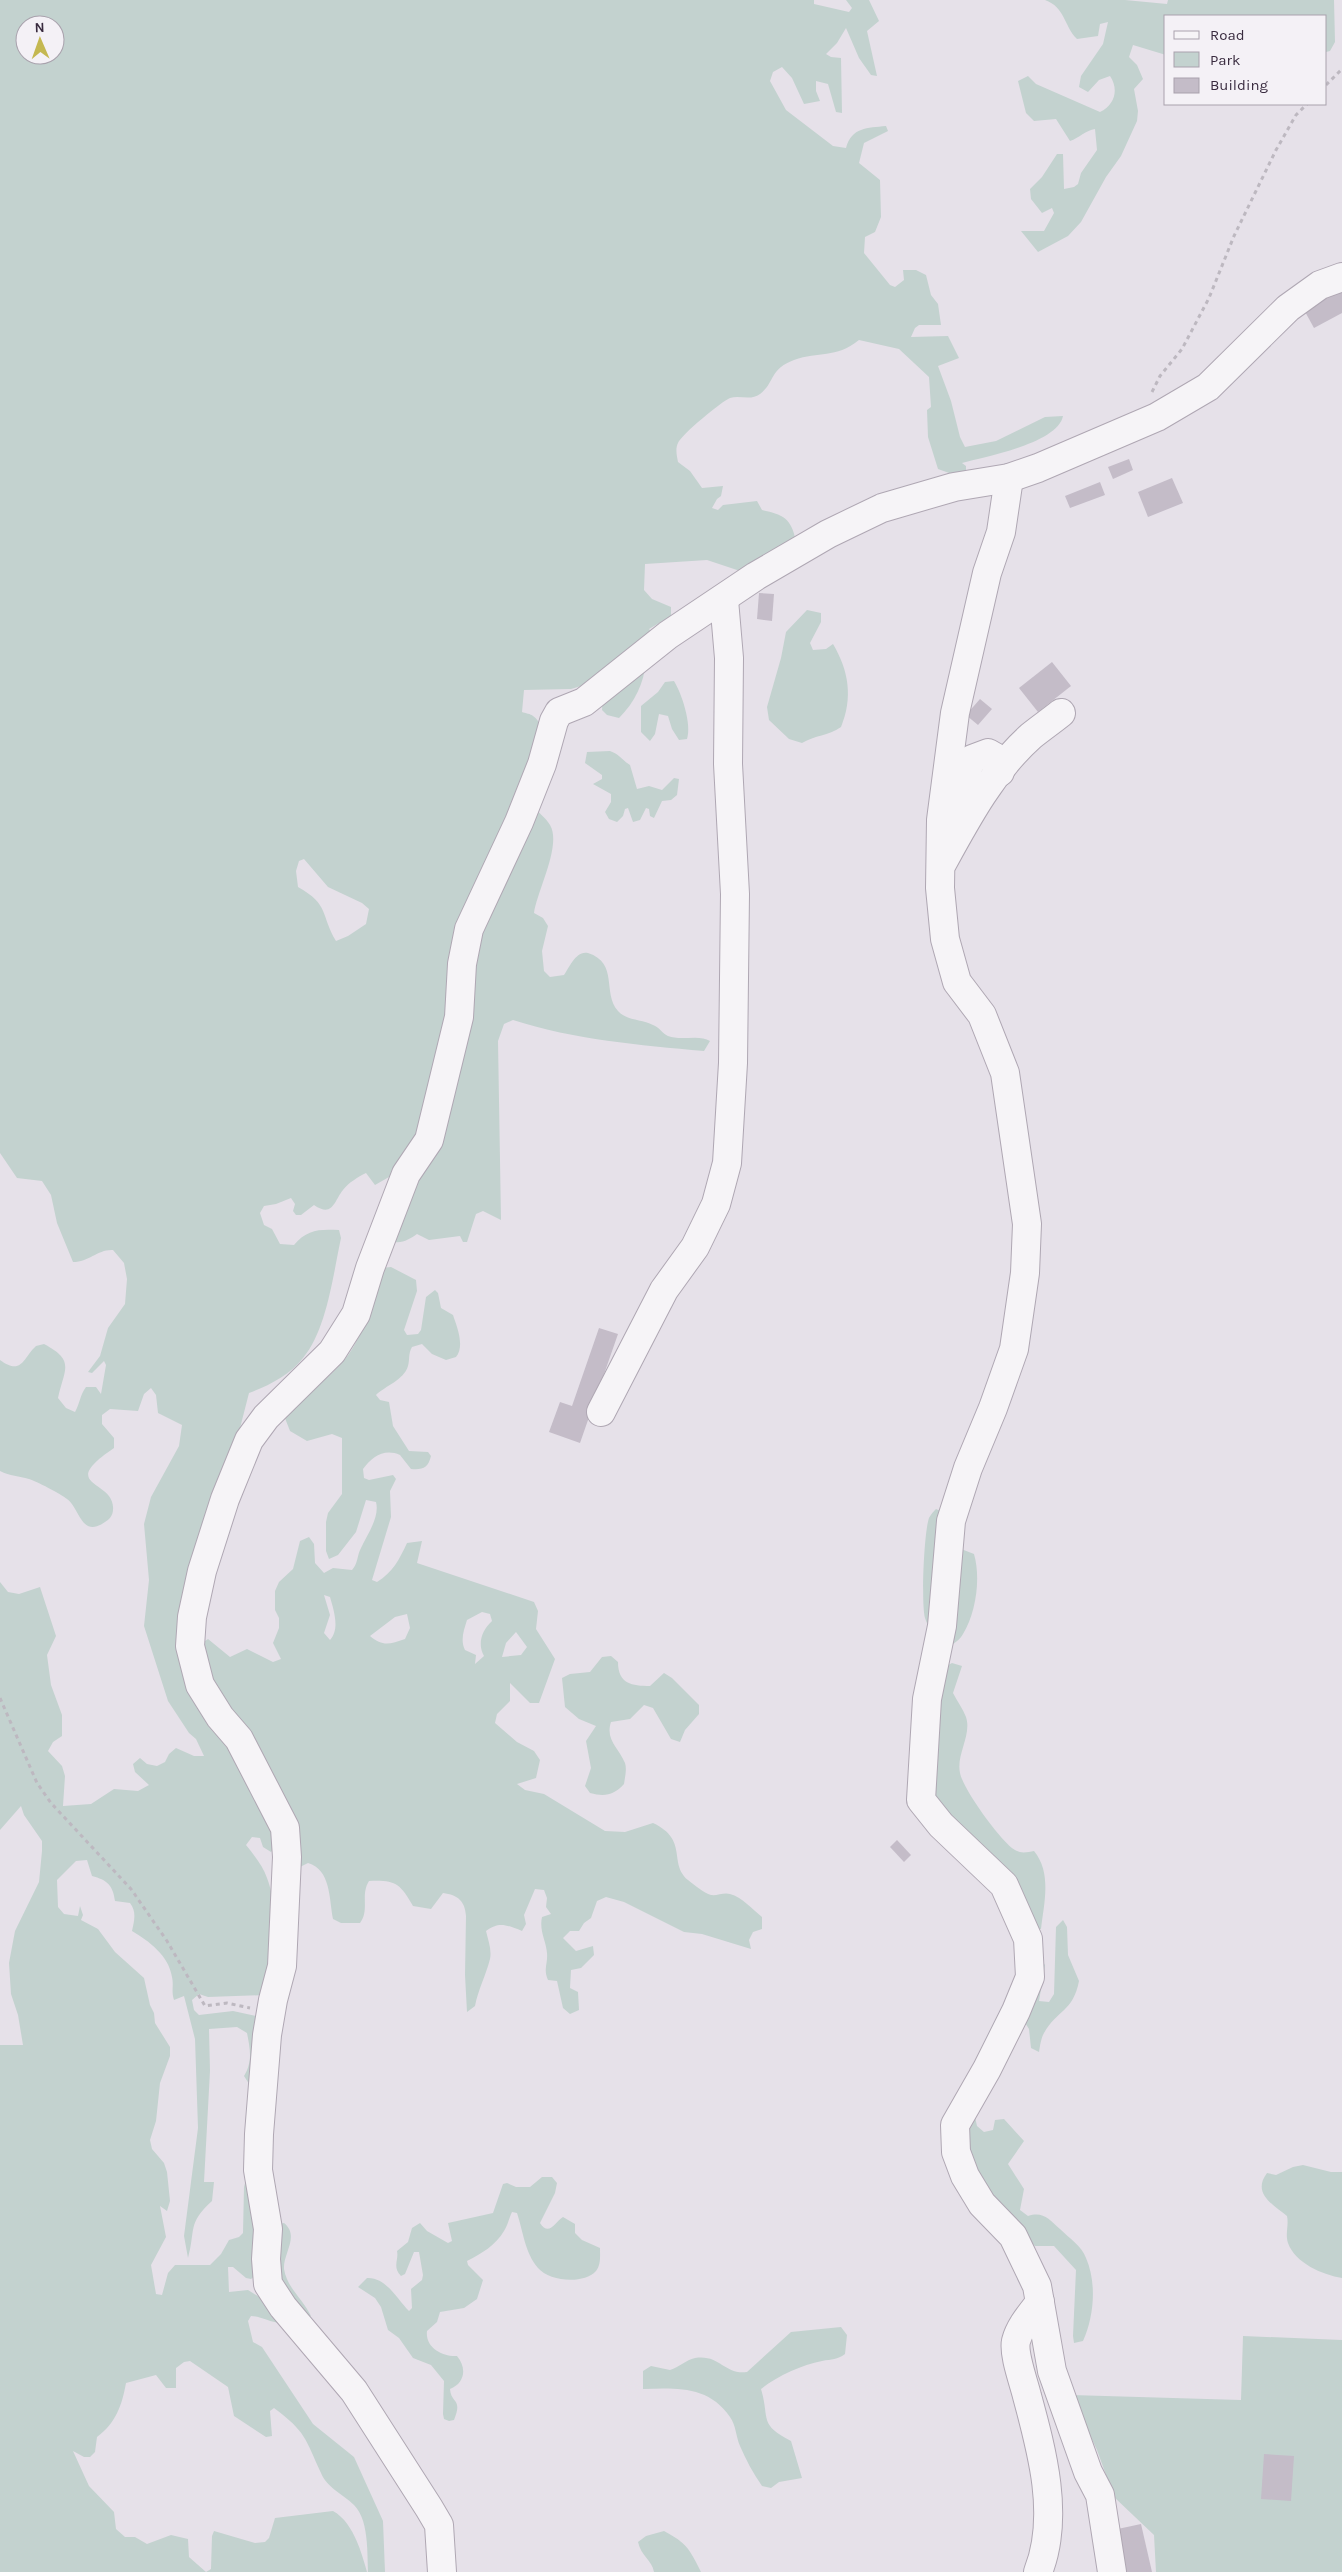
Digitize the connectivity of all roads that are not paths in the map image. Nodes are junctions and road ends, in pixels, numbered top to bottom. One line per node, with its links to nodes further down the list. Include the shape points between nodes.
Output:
1 (1342, 277): 2 (street, via 1320,285 1288,308 1208,387 1157,417)
2 (1010, 478): 3 (street, via 954,487 882,508 828,534); 5 (street, via 1001,532 988,572 955,713 941,820)
3 (724, 600): 6 (street, via 729,658 728,764 735,894 733,1062 727,1163 716,1204 695,1247 664,1290); 8 (street, via 668,635 584,702 559,712 554,721 542,764 519,822 469,929 462,964 459,1016 429,1140 406,1174 356,1314 332,1352 266,1417 249,1440 225,1499 202,1571 192,1617 190,1646 200,1685 220,1717 239,1739 284,1828 287,1858 282,1966 268,2035 258,2170 268,2229 268,2284 283,2307 354,2391 429,2508 439,2525)
4 (1062, 713): 5 (street, via 1030,737 1000,772 995,757 988,753 972,758 966,772 968,816)
5 (941, 865): 7 (street, via 945,939 958,982 982,1015 1005,1073 1027,1224 1025,1273 1014,1349 951,1521 942,1626 927,1699 921,1800 941,1825 1004,1885 1028,1939 1030,1977 987,2069 955,2125 956,2152 965,2176 982,2204 1013,2236 1037,2286)
6 (601, 1412)
7 (1040, 2302): 9 (street, via 1025,2322 1016,2342 1047,2497 1049,2526); 10 (street, via 1052,2371 1088,2472 1100,2495)
8 (442, 2572)
9 (1038, 2572)
10 (1112, 2572)

